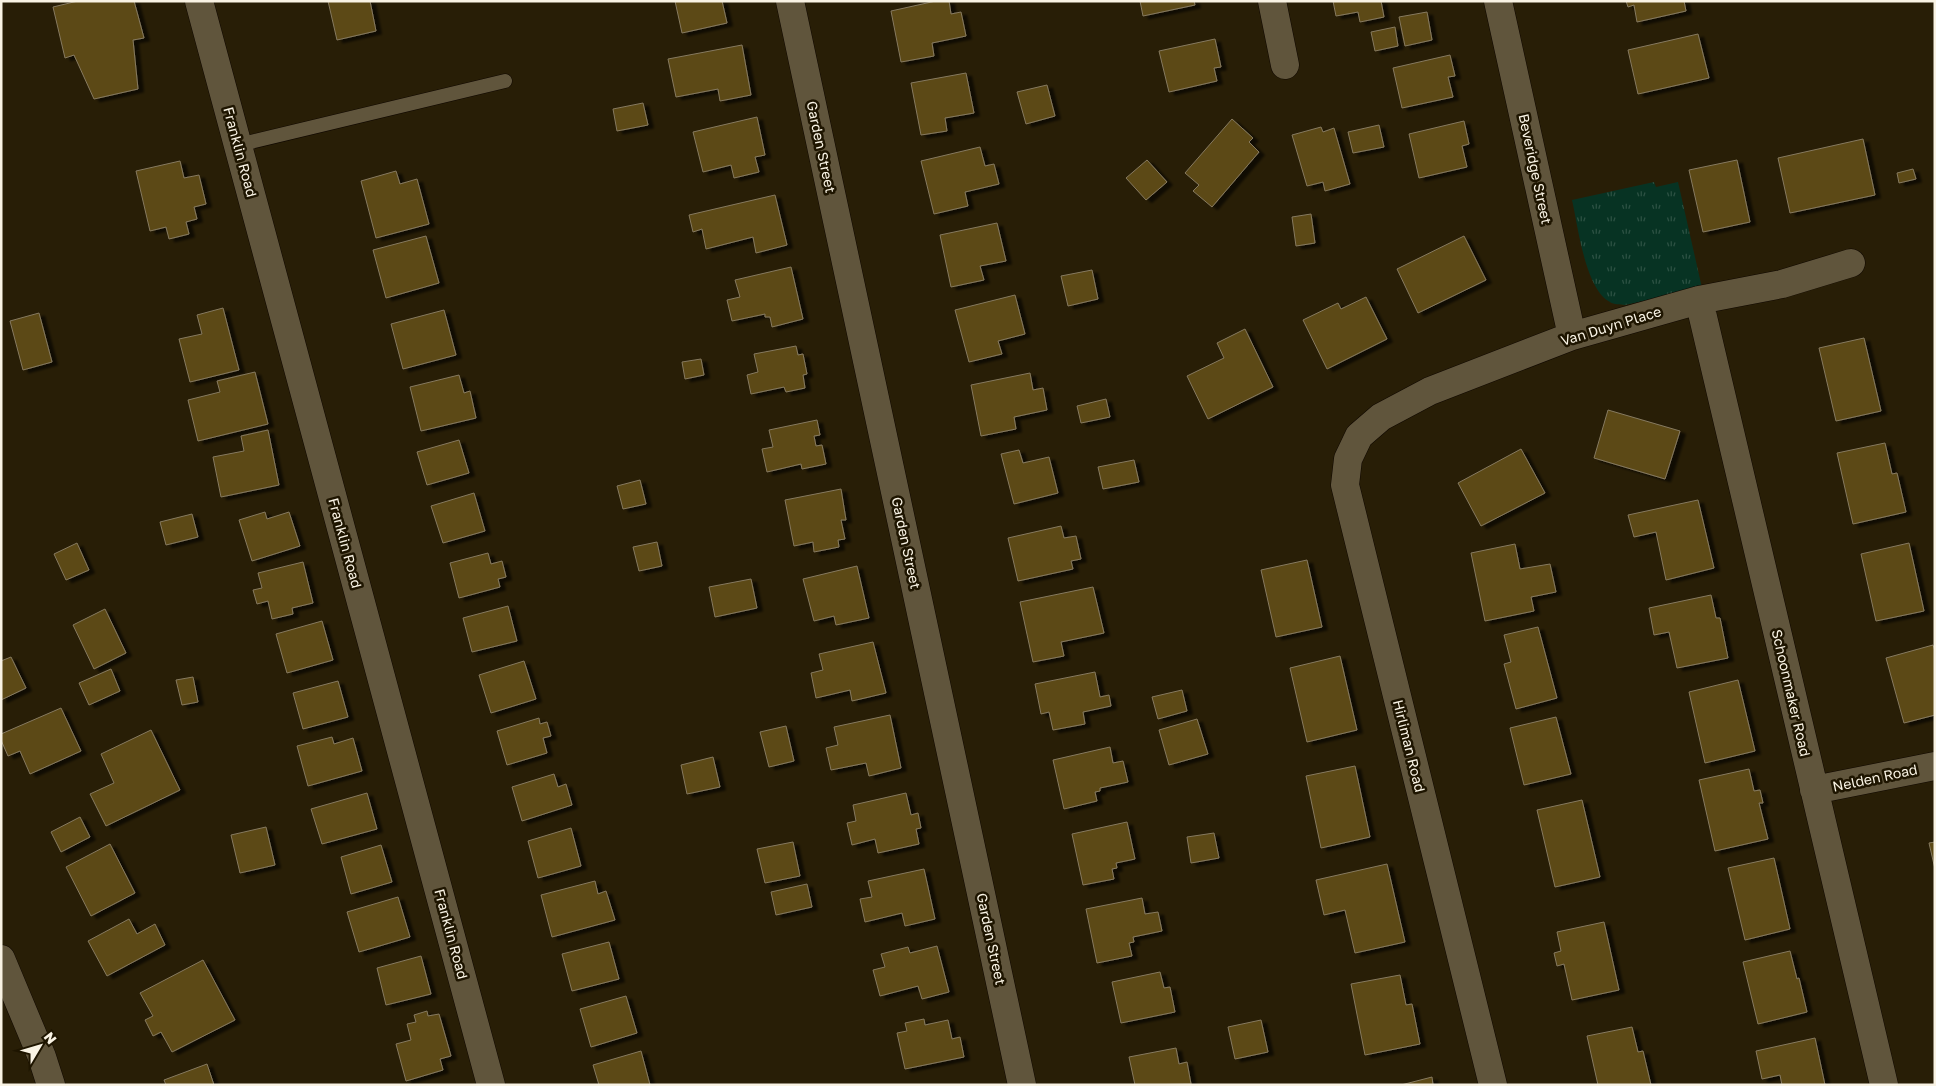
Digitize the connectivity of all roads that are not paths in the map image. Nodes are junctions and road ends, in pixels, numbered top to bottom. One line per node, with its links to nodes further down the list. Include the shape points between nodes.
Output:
1 (199, 1): 7 (street, Franklin Road)
2 (790, 1): 17 (street, Garden Street)
3 (1272, 1): 5 (street)
4 (1498, 1): 10 (street, Beveridge Street)
5 (1285, 65)
6 (505, 81): 7 (lane)
7 (238, 145): 16 (street, Franklin Road)
8 (1851, 264): 9 (street, Van Duyn Place, via 1782,284)
9 (1698, 300): 10 (street, Van Duyn Place); 13 (street, Schoonmaker Road)
10 (1572, 336): 11 (street, Van Duyn Place, via 1430,391)
11 (1381, 416): 18 (street, Hirliman Road, via 1359,436 1348,458 1344,484)
12 (1935, 766): 13 (street, Nelden Road)
13 (1814, 790): 19 (street, Schoonmaker Road)
14 (1, 959): 15 (street)
15 (51, 1085)
16 (492, 1085)
17 (1022, 1085)
18 (1493, 1085)
19 (1884, 1085)

